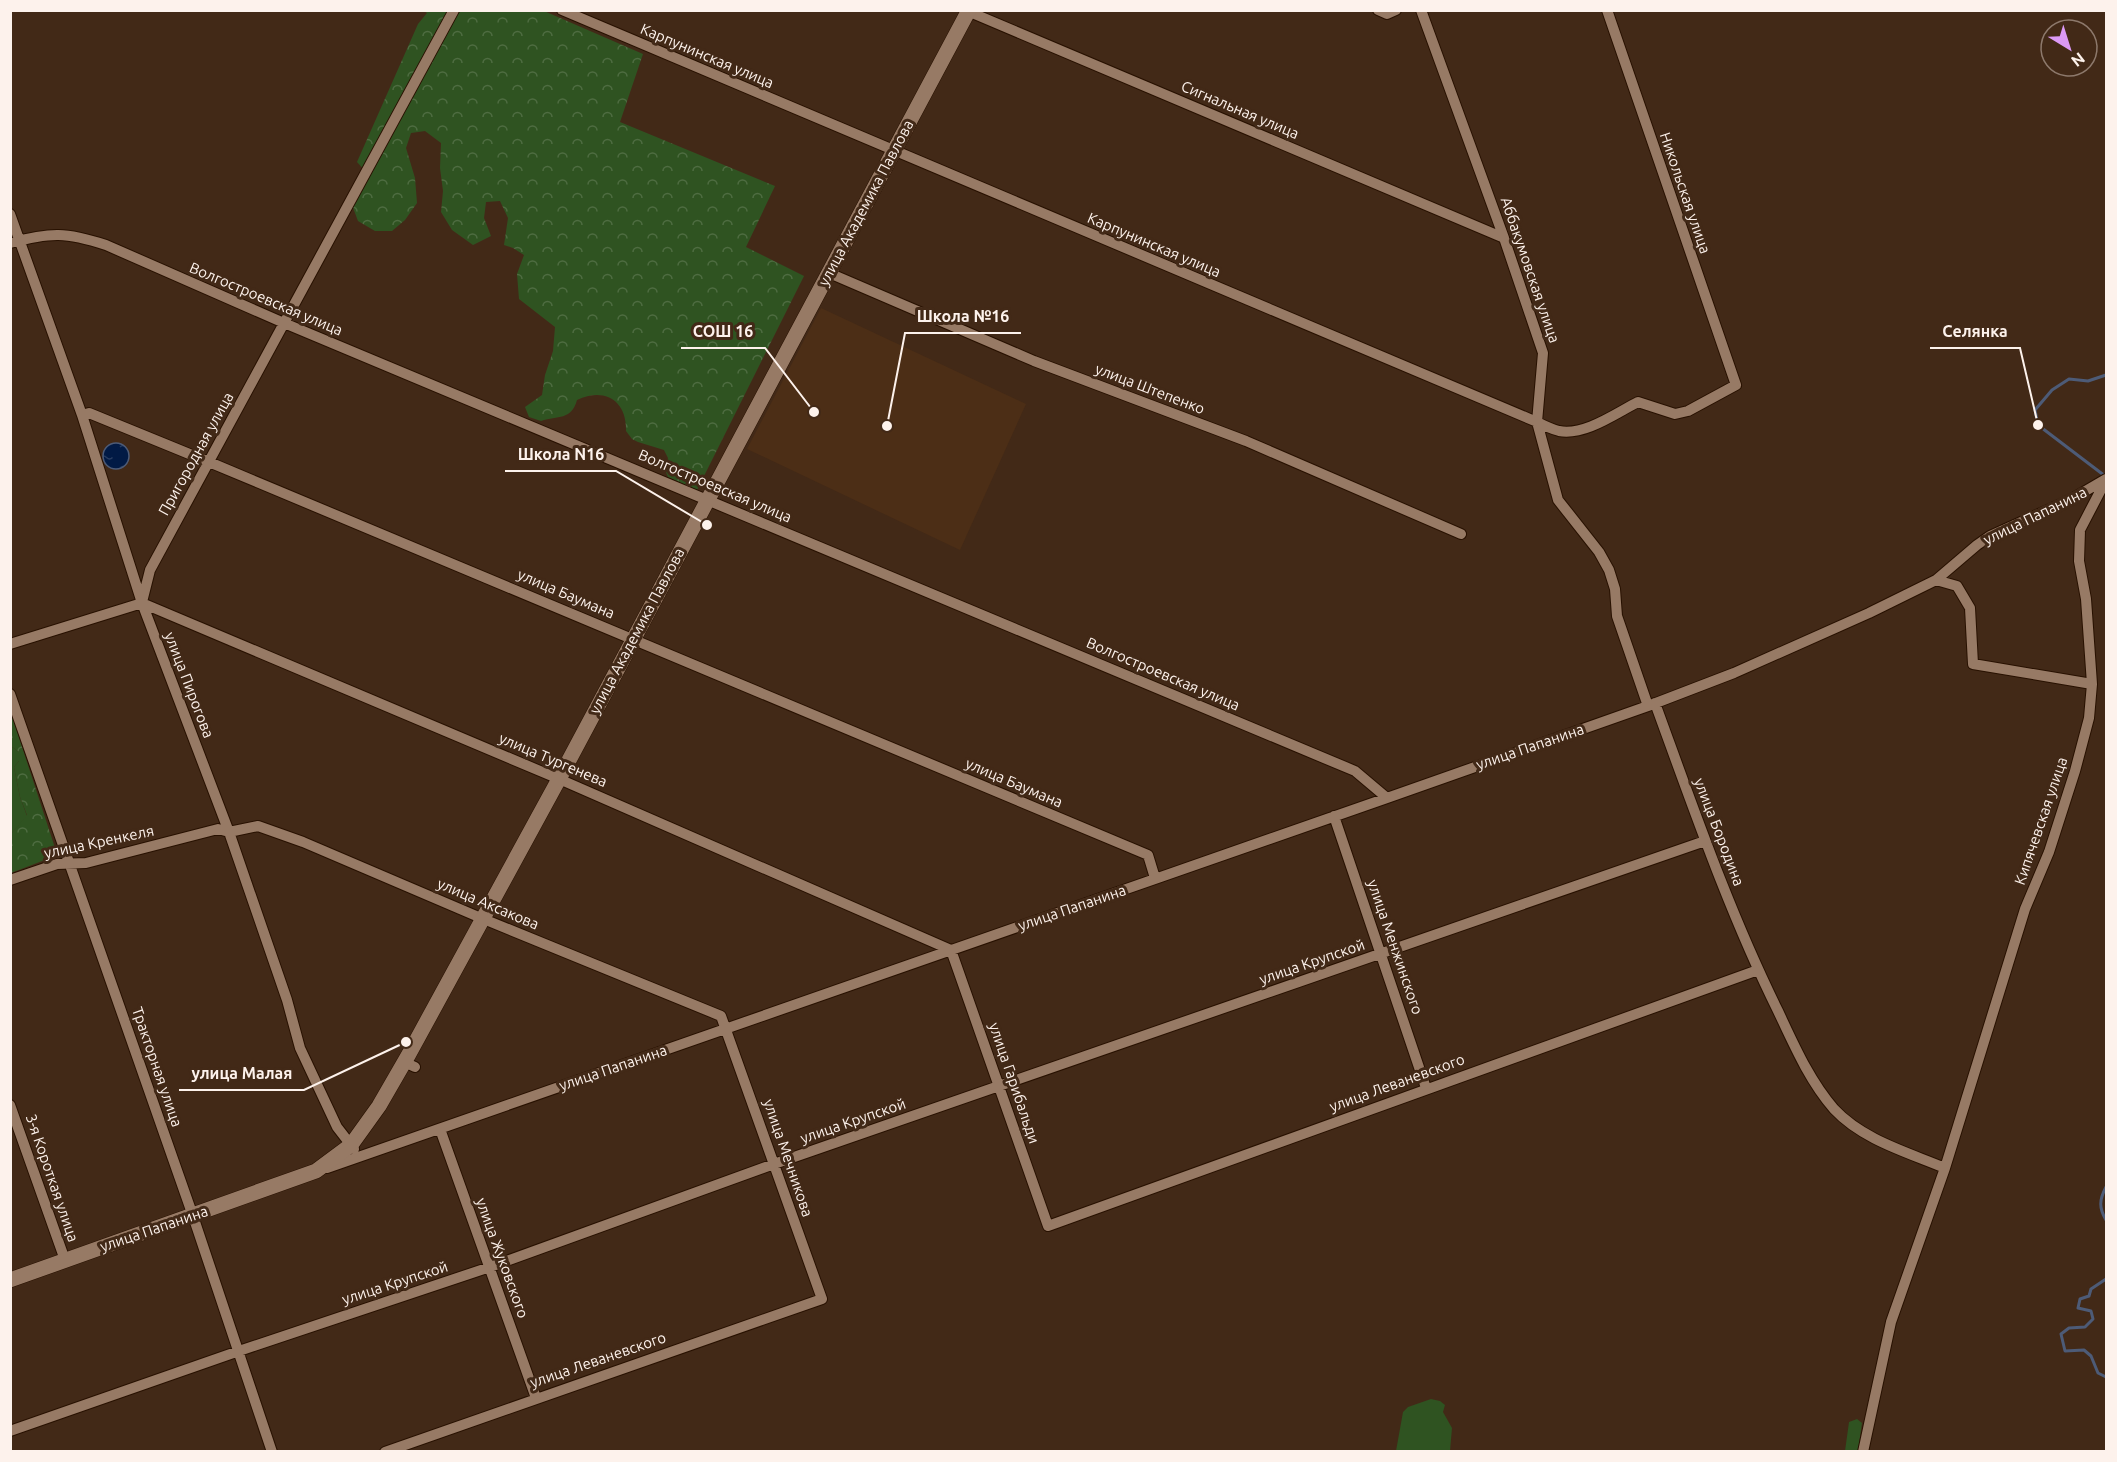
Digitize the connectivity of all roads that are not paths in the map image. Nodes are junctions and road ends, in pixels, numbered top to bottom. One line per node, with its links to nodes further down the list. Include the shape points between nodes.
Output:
1 (454, 10): 13 (street, Пригородная улица)
2 (562, 10): 8 (street, Карпунинская улица)
3 (1378, 10): 4 (street, via 1387,14)
4 (1396, 10)
5 (1421, 10): 10 (street, Аббакумовская улица)
6 (1606, 10): 14 (street, Никольская улица)
7 (967, 11): 8 (street, улица Академика Павлова); 10 (street, Сигнальная улица)
8 (894, 152): 12 (street, улица Академика Павлова); 16 (street, Карпунинская улица)
9 (10, 214): 11 (street, улица Пирогова)
10 (1504, 238): 16 (street, Аббакумовская улица, via 1544,352)
11 (15, 242): 13 (street, Волгостроевская улица, via 63,234 87,239); 15 (street, улица Пирогова)
12 (829, 273): 19 (street, улица Академика Павлова); 20 (street, улица Штепенко, via 1034,361 1246,441)
13 (284, 323): 17 (street, Пригородная улица); 19 (street, Волгостроевская улица)
14 (1736, 385): 16 (street, Карпунинская улица, via 1675,414 1638,402 1574,431 1558,431)
15 (82, 415): 17 (street, улица Баумана, via 89,413); 22 (street, улица Пирогова)
16 (1537, 422): 27 (street, Аббакумовская улица, via 1558,500 1609,570 1617,616)
17 (209, 462): 22 (street, Пригородная улица, via 150,570); 23 (street, улица Баумана)
18 (2106, 479): 21 (street, улица Папанина, via 1990,536); 25 (street, Кипячевская улица, via 2080,530 2079,561 2086,598)
19 (708, 500): 23 (street, улица Академика Павлова); 29 (street, Волгостроевская улица, via 1355,771)
20 (1461, 534)
21 (1936, 580): 25 (street, via 1957,586 1970,608 1973,664); 27 (street, улица Папанина, via 1734,673)
22 (142, 603): 24 (street); 28 (street, улица Тургенева); 31 (street, улица Пирогова)
23 (633, 638): 28 (street, улица Академика Павлова); 34 (street, улица Баумана, via 1148,855)
24 (10, 644)
25 (2092, 684): 47 (street, Кипячевская улица, via 2089,718 2075,771 2049,852 2025,909)
26 (10, 694): 33 (street, Тракторная улица)
27 (1652, 704): 29 (street, улица Папанина); 32 (street, улица Бородина)
28 (558, 779): 36 (street, улица Академика Павлова); 37 (street, улица Тургенева)
29 (1387, 798): 30 (street, улица Папанина)
30 (1334, 816): 34 (street, улица Папанина); 38 (street, улица Менжинского)
31 (230, 832): 33 (street, улица Кренкеля, via 218,829 86,863); 36 (street, улица Аксакова, via 258,826); 45 (street, улица Пирогова, via 300,1048 337,1127)
32 (1705, 841): 38 (street, улица Крупской); 39 (street, улица Бородина)
33 (70, 863): 35 (street, улица Кренкеля); 49 (street, Тракторная улица)
34 (1155, 878): 37 (street, улица Папанина)
35 (10, 880)
36 (481, 918): 40 (street, улица Аксакова, via 721,1016); 45 (street, улица Академика Павлова, via 410,1064 379,1106)
37 (951, 950): 40 (street, улица Папанина); 41 (street, улица Гарибальди)
38 (1381, 953): 41 (street, улица Крупской); 42 (street, улица Менжинского)
39 (1758, 970): 42 (street, улица Леваневского); 47 (street, улица Бородина, via 1807,1072 1835,1110 1867,1136)
40 (726, 1028): 44 (street, улица Папанина); 46 (street, улица Мечникова)
41 (999, 1086): 46 (street, улица Крупской); 50 (street, улица Гарибальди)
42 (1426, 1088): 50 (street, улица Леваневского)
43 (10, 1105): 51 (street, 3-я Короткая улица)
44 (440, 1128): 45 (street, улица Папанина); 52 (street, улица Жуковского)
45 (356, 1150): 48 (street, улица Академика Павлова)
46 (774, 1164): 52 (street, улица Крупской); 54 (street, улица Мечникова)
47 (1945, 1168): 60 (street, Кипячевская улица, via 1891,1322)
48 (316, 1171): 49 (street, улица Папанина)
49 (193, 1216): 51 (street, улица Папанина); 55 (street, Тракторная улица)
50 (1048, 1226)
51 (65, 1260): 53 (street, улица Папанина)
52 (490, 1267): 55 (street, улица Крупской); 56 (street, улица Жуковского)
53 (10, 1280)
54 (822, 1299): 56 (street, улица Леваневского)
55 (239, 1351): 57 (street, улица Крупской); 58 (street, Тракторная улица)
56 (536, 1398): 59 (street, улица Леваневского)
57 (10, 1431)
58 (272, 1452)
59 (385, 1452)
60 (1863, 1452)

